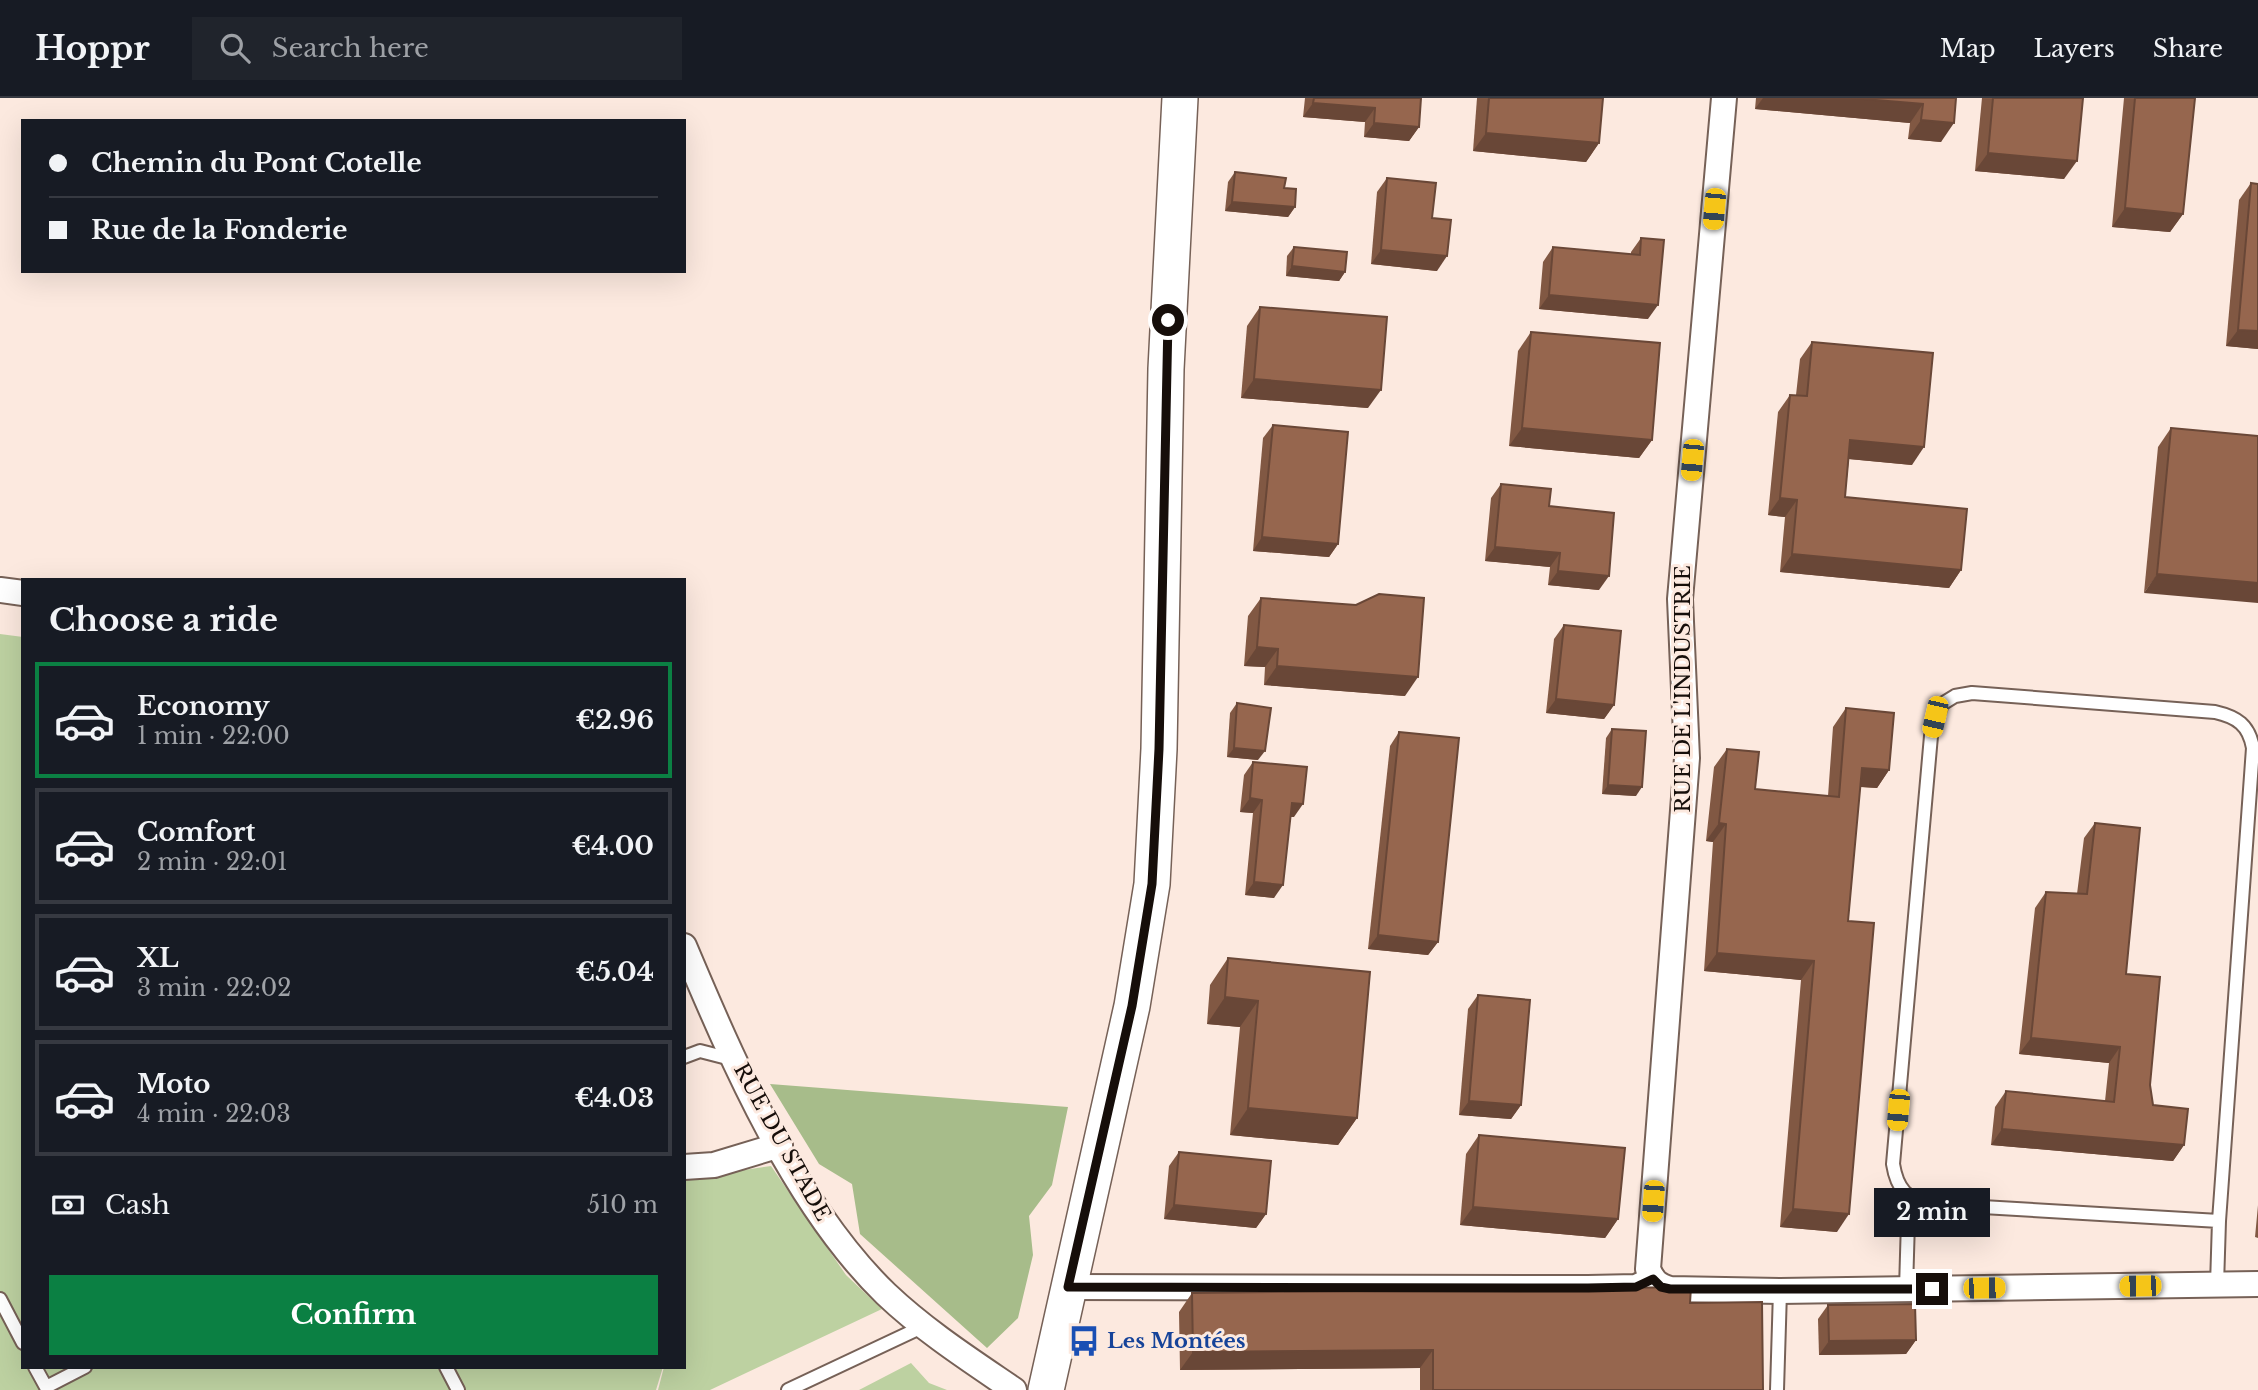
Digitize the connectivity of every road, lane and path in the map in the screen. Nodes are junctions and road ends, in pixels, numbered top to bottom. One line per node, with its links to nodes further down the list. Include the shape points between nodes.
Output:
1 (1181, 98): 15 (street, via 1166,369 1152,884 1132,1006)
2 (1724, 98): 12 (street, RUE DE L'INDUSTRIE, via 1680,599 1687,758 1648,1269)
3 (0, 590): 4 (street)
4 (21, 593)
5 (686, 950): 7 (street, RUE DU STADE)
6 (686, 1056): 7 (lane, via 700,1051)
7 (735, 1060): 8 (street, RUE DU STADE)
8 (780, 1145): 9 (street, via 714,1166); 19 (street, RUE DU STADE, via 812,1205 849,1253 885,1293)
9 (686, 1167)
10 (1915, 1201): 11 (lane); 11 (lane, via 1900,1187 1893,1164 1931,736 1942,704 1972,693 2215,712 2231,715 2250,736 2253,748); 16 (lane, via 1908,1221)
11 (2219, 1221): 14 (lane)
12 (1653, 1279): 15 (street, via 1636,1287 1588,1288); 17 (street, via 1670,1289)
13 (2258, 1284): 14 (street)
14 (2217, 1285): 16 (street)
15 (1068, 1287): 27 (street)
16 (1906, 1289): 17 (street)
17 (1780, 1291): 28 (lane)
18 (0, 1299): 20 (lane)
19 (924, 1326): 25 (lane); 26 (street, RUE DU STADE)
20 (21, 1339)
21 (36, 1369): 22 (lane, via 46,1387)
22 (81, 1369)
23 (447, 1369): 24 (lane)
24 (458, 1390)
25 (788, 1390)
26 (1014, 1390)
27 (1046, 1390)
28 (1777, 1390)

